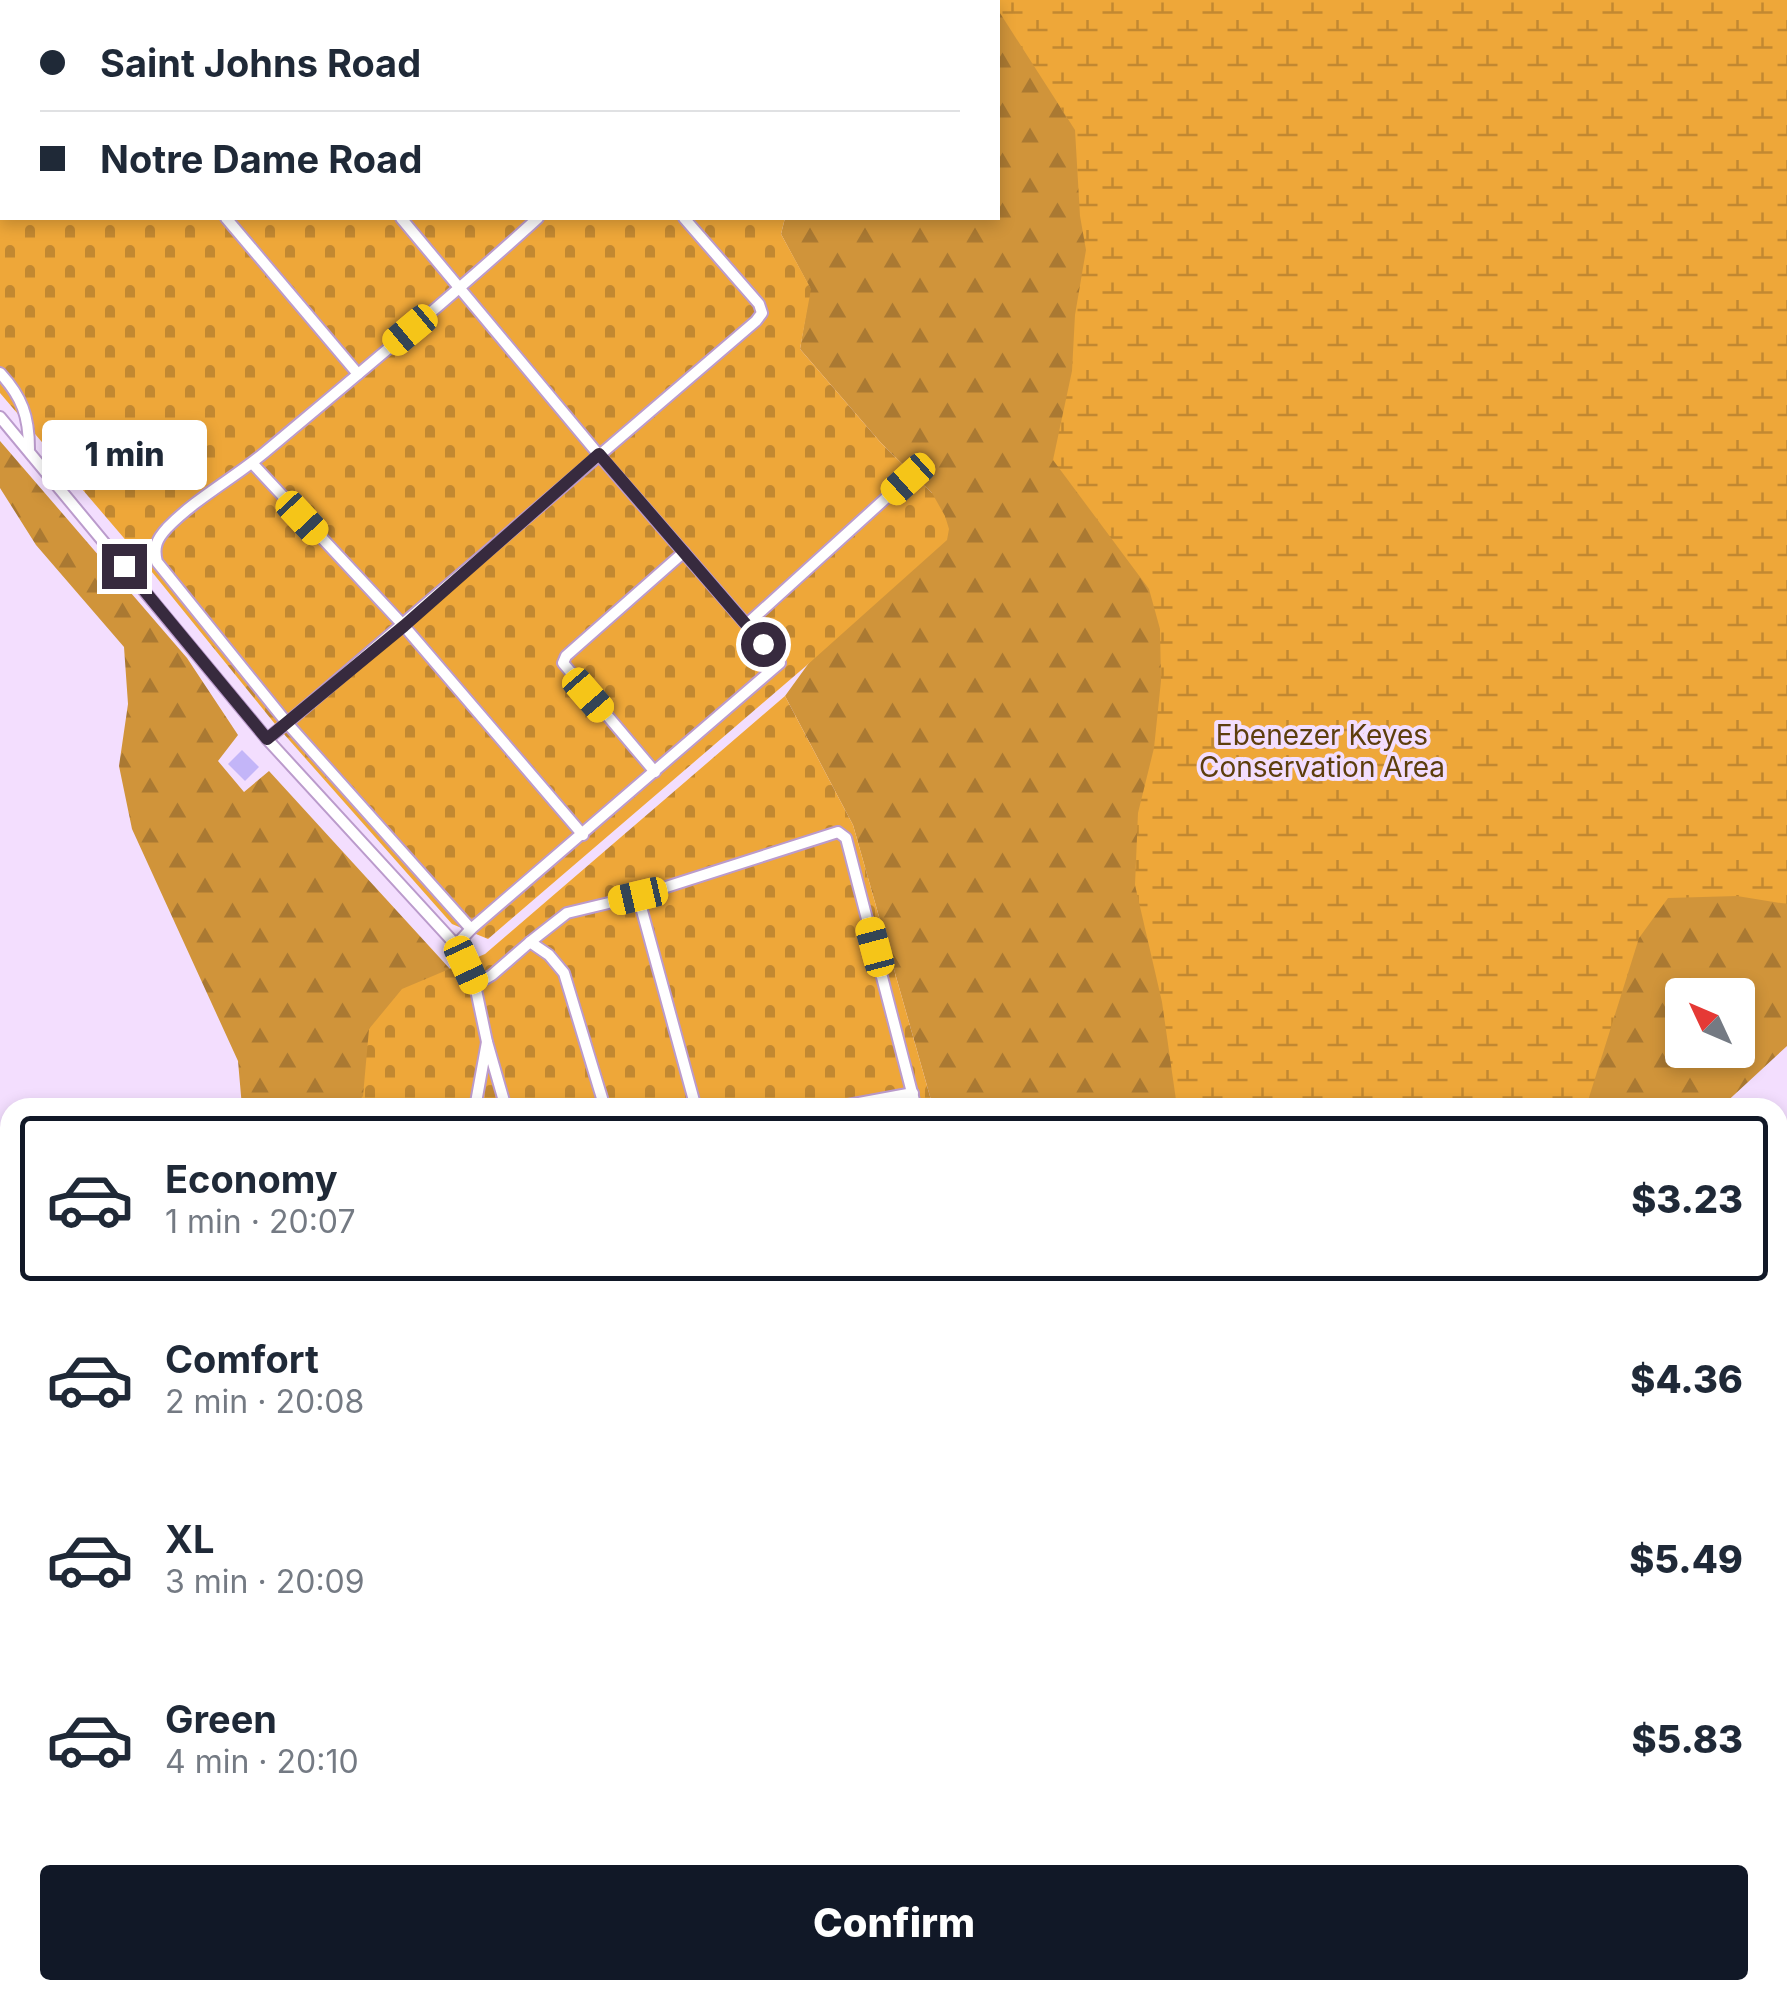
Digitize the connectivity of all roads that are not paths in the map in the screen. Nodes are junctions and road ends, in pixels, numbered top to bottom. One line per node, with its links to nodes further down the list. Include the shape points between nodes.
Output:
1 (228, 220): 7 (lane)
2 (403, 220): 5 (lane)
3 (536, 220): 5 (lane)
4 (686, 220): 10 (lane, via 762,313)
5 (462, 287): 7 (lane); 10 (lane)
6 (0, 373): 9 (lane, via 19,394 29,421)
7 (358, 374): 11 (lane)
8 (0, 417): 9 (lane)
9 (29, 450): 17 (lane)
10 (599, 454): 13 (lane); 15 (lane)
11 (252, 463): 15 (lane); 16 (lane, via 172,524 155,554)
12 (908, 479): 14 (lane)
13 (684, 552): 14 (lane); 18 (lane, via 563,663)
14 (747, 624): 18 (lane, via 780,664)
15 (404, 626): 16 (lane); 19 (lane)
16 (287, 723): 17 (lane); 21 (lane)
17 (267, 739): 23 (lane)
18 (655, 772): 19 (lane)
19 (583, 835): 21 (lane)
20 (638, 896): 22 (lane, via 568,913); 26 (lane, via 844,833); 30 (lane)
21 (472, 929): 23 (lane)
22 (530, 942): 24 (lane); 29 (lane, via 564,973)
23 (456, 944): 24 (lane)
24 (475, 985): 25 (lane)
25 (486, 1042): 27 (lane); 28 (lane)
26 (913, 1092): 31 (lane); 32 (lane)
27 (477, 1098)
28 (503, 1098)
29 (602, 1098)
30 (693, 1098)
31 (883, 1098)
32 (914, 1098)

